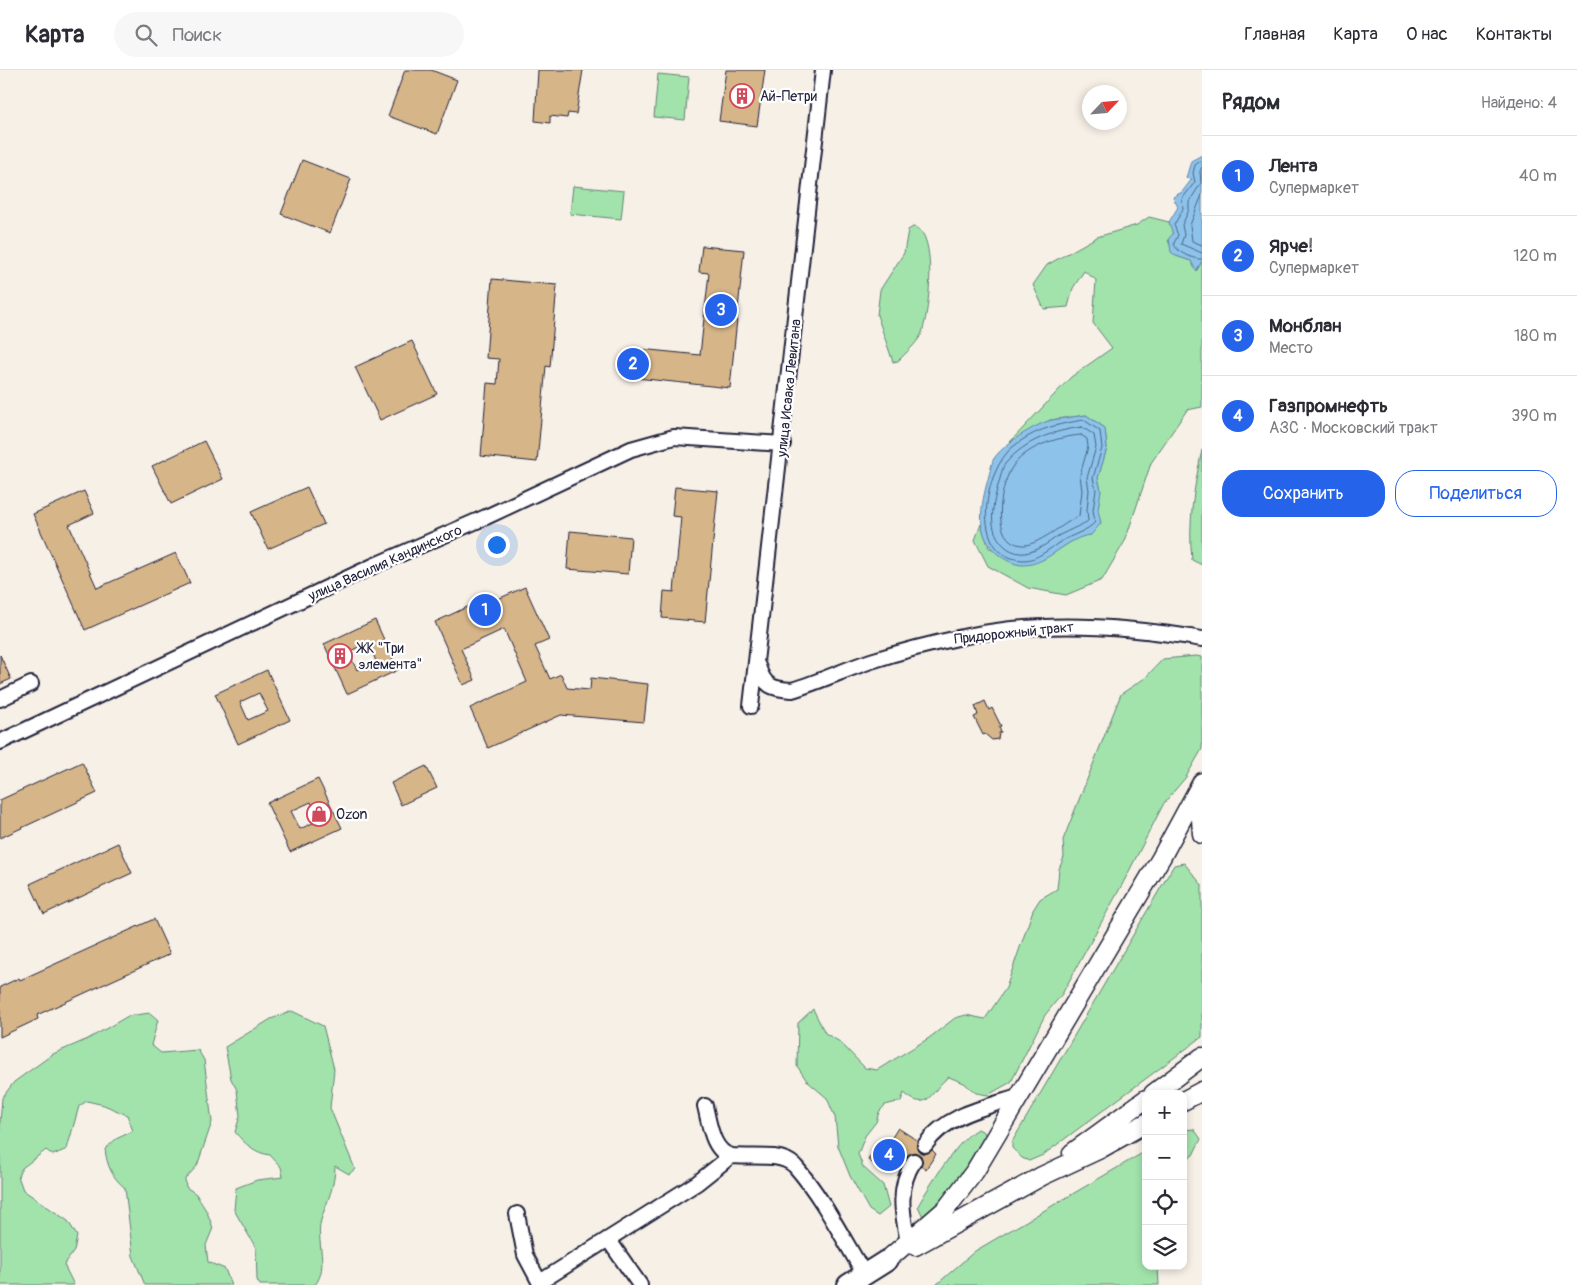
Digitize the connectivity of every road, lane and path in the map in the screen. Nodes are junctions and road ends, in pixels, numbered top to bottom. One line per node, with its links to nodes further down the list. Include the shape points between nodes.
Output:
1 (823, 70): 2 (street, улица Исаака Левитана)
2 (783, 444): 4 (street, улица Исаака Левитана); 8 (street, улица Василия Кандинского, via 674,437 631,449 486,518 373,566)
3 (1202, 639): 4 (street, Придорожный тракт, via 1081,626 1000,632 920,647 792,690 779,690 769,685)
4 (757, 665): 7 (street, улица Исаака Левитана)
5 (30, 684): 6 (street)
6 (0, 699)
7 (751, 706)
8 (0, 742)
9 (1202, 782): 15 (main road)
10 (1202, 794): 11 (main road)
11 (1202, 834)
12 (1202, 1057): 13 (main road)
13 (1158, 1090)
14 (1202, 1091): 16 (main road)
15 (1021, 1096): 20 (street, via 953,1119 934,1132); 26 (main road, via 958,1195)
16 (1187, 1100)
17 (1142, 1102): 23 (main road)
18 (705, 1106): 21 (street, via 719,1148)
19 (1142, 1125): 23 (main road)
20 (924, 1145)
21 (731, 1156): 25 (street, via 697,1183); 28 (street, via 782,1158 794,1164 822,1203)
22 (914, 1161): 26 (street, via 905,1174 901,1194)
23 (1042, 1176): 27 (main road)
24 (517, 1214): 29 (street, via 525,1255)
25 (608, 1238): 29 (street); 30 (street)
26 (908, 1242): 27 (main road)
27 (886, 1261): 28 (highway)
28 (865, 1275): 31 (highway)
29 (541, 1284)
30 (640, 1285)
31 (848, 1285)

